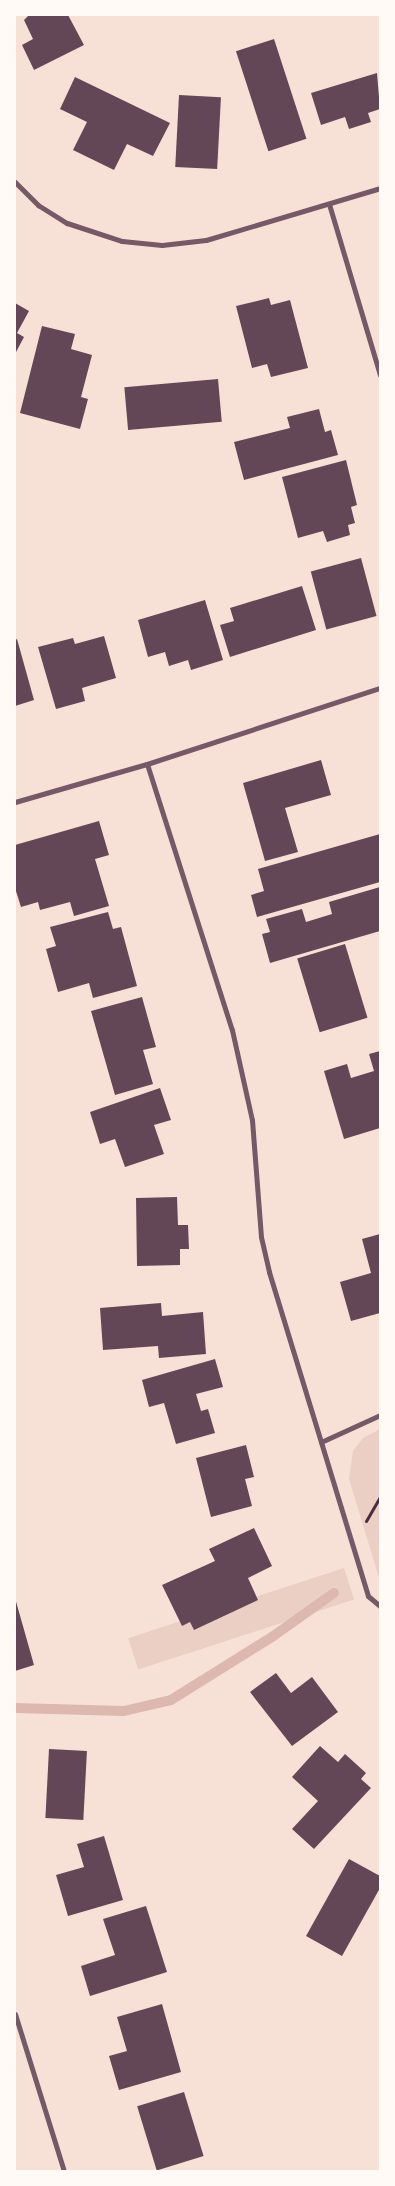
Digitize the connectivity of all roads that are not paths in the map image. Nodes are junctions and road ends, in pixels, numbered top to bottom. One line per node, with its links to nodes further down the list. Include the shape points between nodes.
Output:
1 (15, 182): 3 (street, via 38,204 67,223 122,241 162,245 206,240)
2 (380, 188): 3 (street)
3 (329, 204): 4 (street)
4 (380, 375)
5 (380, 688): 6 (street)
6 (147, 764): 7 (street); 9 (street, via 232,1030 252,1120 261,1237)
7 (15, 802)
8 (380, 1415): 9 (street)
9 (321, 1442): 10 (street, via 368,1596)
10 (380, 1606)
11 (15, 2014): 12 (street)
12 (64, 2171)

